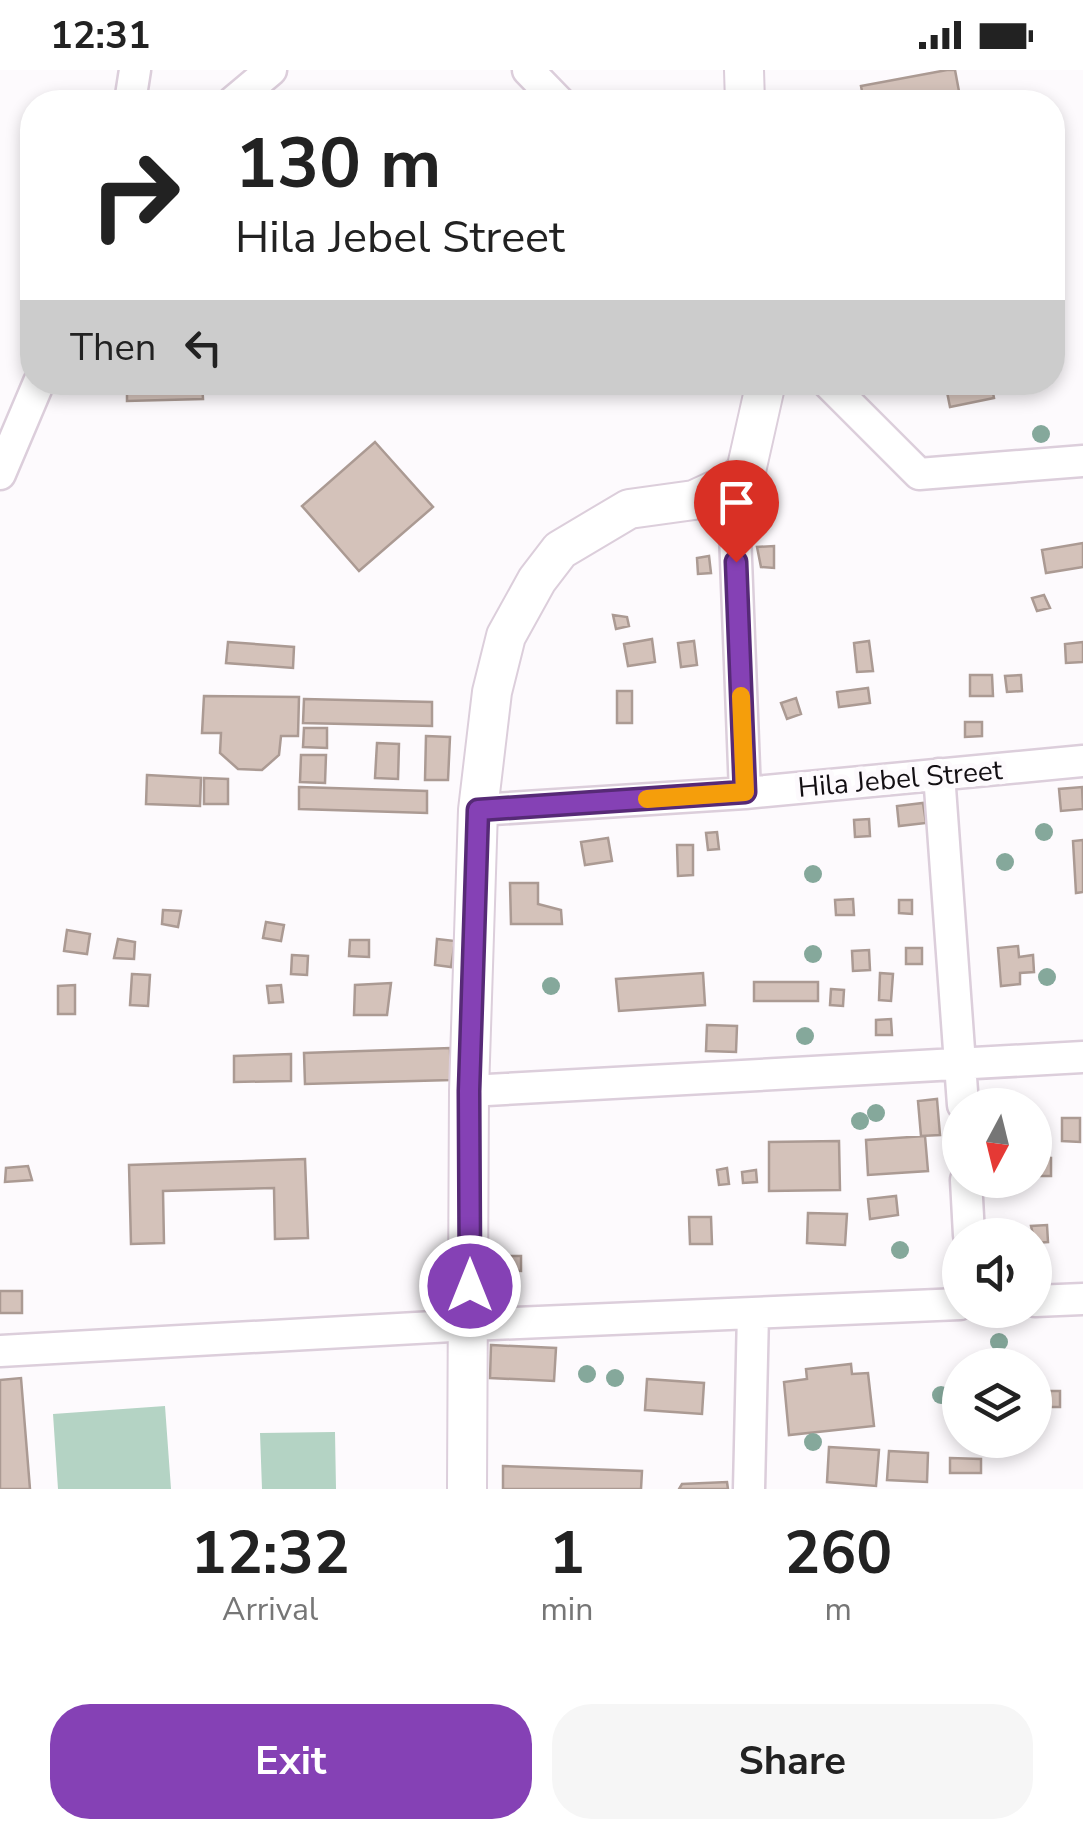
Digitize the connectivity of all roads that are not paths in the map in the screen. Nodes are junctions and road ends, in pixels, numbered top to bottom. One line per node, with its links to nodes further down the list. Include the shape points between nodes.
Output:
1 (270, 70): 3 (street)
2 (528, 70): 4 (street)
3 (247, 90)
4 (547, 90)
5 (33, 395): 9 (street)
6 (763, 395): 10 (main road, via 746,471)
7 (840, 395): 8 (street, via 920,474)
8 (1083, 461)
9 (0, 474)
10 (733, 482): 13 (street); 14 (main road, via 694,500 630,509 560,550 506,636)
11 (1083, 761): 12 (street, Hila Jebel Street)
12 (940, 774): 13 (street, Hila Jebel Street); 16 (street)
13 (745, 792): 14 (street, Hila Jebel Street)
14 (478, 810): 18 (main road)
15 (1083, 1057): 16 (street)
16 (962, 1064): 17 (street); 18 (street)
17 (963, 1088)
18 (469, 1091): 23 (main road)
19 (1083, 1298): 20 (street)
20 (1052, 1300)
21 (942, 1305): 22 (street)
22 (753, 1313): 23 (street); 26 (street)
23 (470, 1324): 24 (street); 25 (main road)
24 (0, 1351)
25 (467, 1489)
26 (748, 1489)

